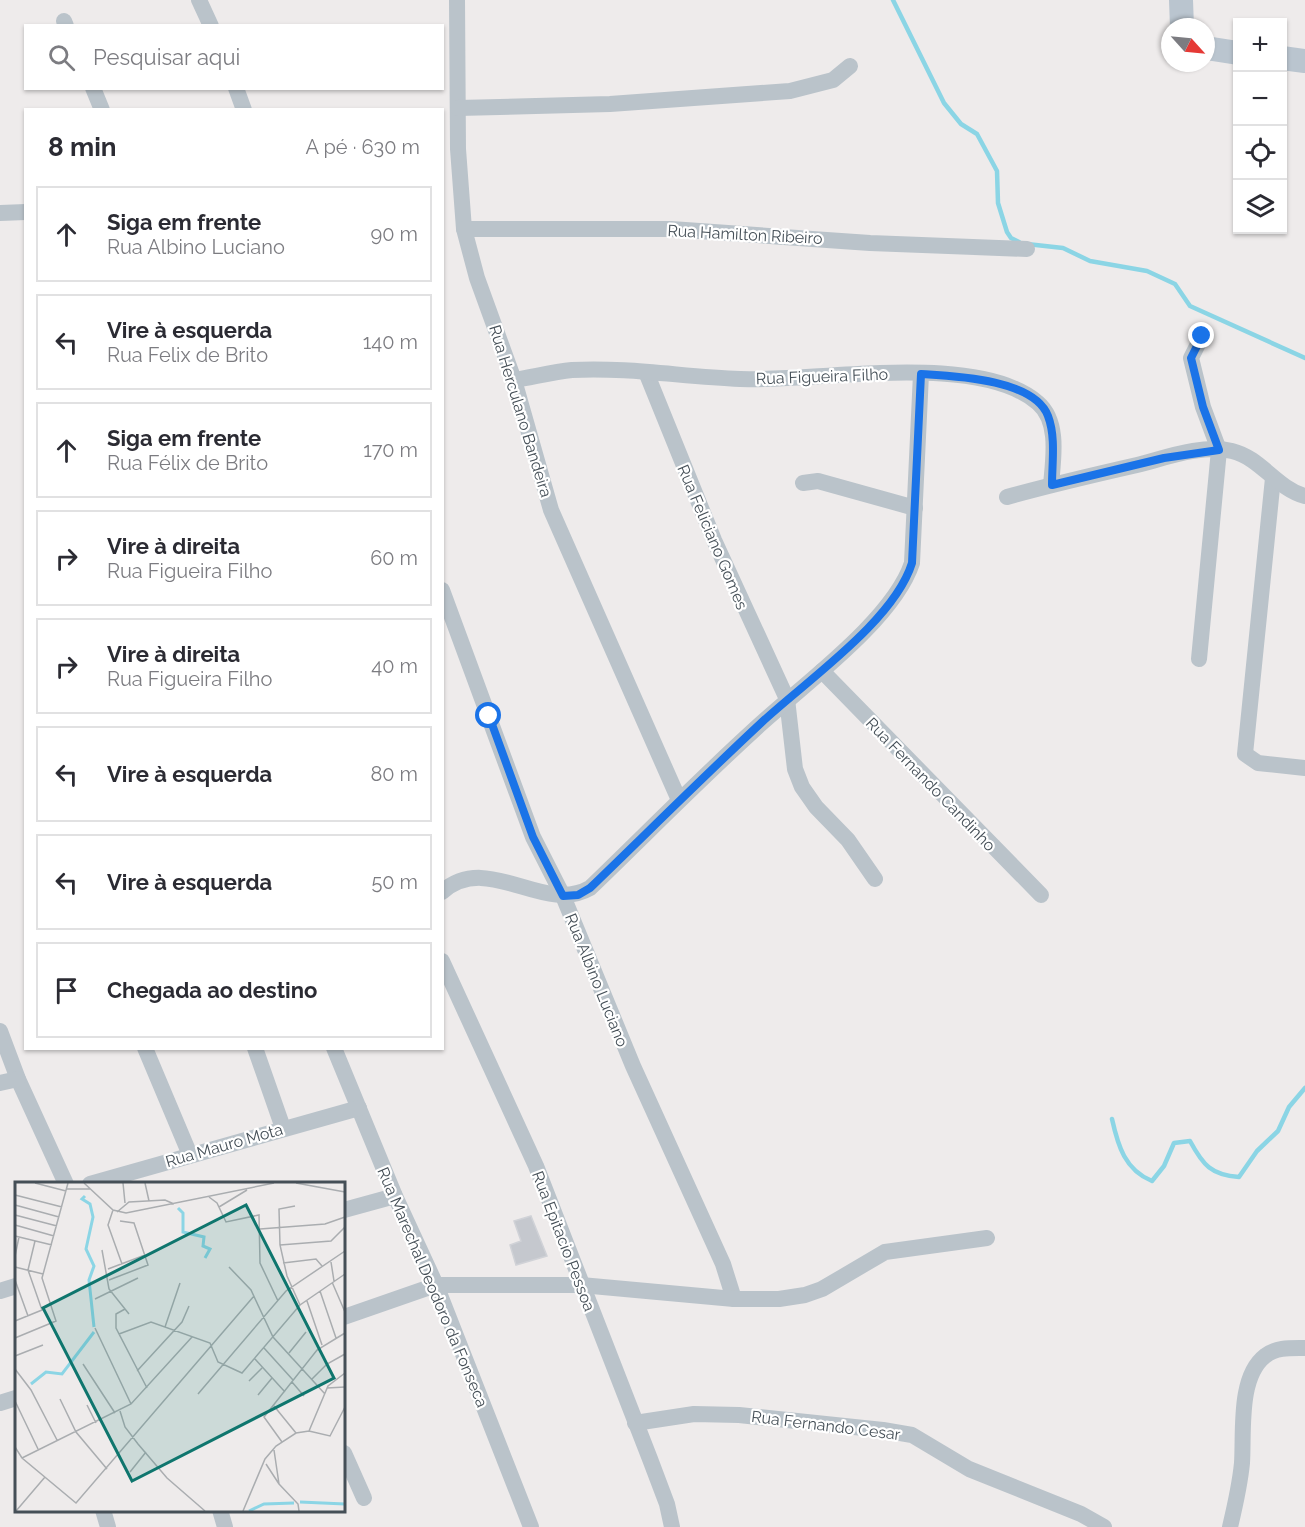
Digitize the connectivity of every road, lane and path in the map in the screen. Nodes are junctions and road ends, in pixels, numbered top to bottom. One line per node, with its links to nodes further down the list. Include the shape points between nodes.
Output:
1 (200, 0): 3 (street)
2 (457, 0): 13 (street, Rua Herculano Bandeira)
3 (210, 24)
4 (1215, 49): 5 (street)
5 (1233, 52)
6 (1287, 58): 7 (street)
7 (1305, 60)
8 (850, 66): 13 (street, via 833,80 790,91 610,104)
9 (94, 90): 11 (street)
10 (237, 90): 12 (street)
11 (101, 108)
12 (243, 108)
13 (458, 108): 14 (street, Rua Herculano Bandeira)
14 (450, 146): 17 (street, Rua Herculano Bandeira)
15 (24, 212): 16 (street)
16 (0, 213)
17 (464, 229): 18 (street, Rua Hamilton Ribeiro, via 671,229); 22 (street, Rua Herculano Bandeira, via 477,278)
18 (1027, 249)
19 (1202, 336): 23 (street, via 1191,358)
20 (646, 372): 21 (street, Rua Figueira Filho, via 741,379); 22 (street, Rua Figueira Filho, via 572,370); 33 (street, Rua Feliciano Gomes, via 714,540)
21 (921, 374): 26 (street, Rua Figueira Filho, via 996,382 1041,405 1052,428); 29 (street)
22 (514, 380): 35 (street, Rua Herculano Bandeira, via 551,510)
23 (1219, 450): 24 (street, via 1233,451 1249,459); 26 (street, via 1164,458); 31 (street)
24 (1274, 478): 27 (street, via 1281,486); 34 (street, via 1245,754 1258,762)
25 (804, 483): 29 (street, via 818,481)
26 (1052, 485): 28 (street)
27 (1305, 495)
28 (1007, 497)
29 (915, 508): 32 (street, via 912,563 906,583)
30 (444, 595): 38 (street, Rua Albino Luciano, via 533,837)
31 (1199, 659)
32 (822, 671): 33 (street); 39 (street, Rua Fernando Candinho)
33 (787, 699): 35 (street); 36 (street, Rua Feliciano Gomes, via 795,769 802,787 848,840)
34 (1305, 768)
35 (679, 800): 38 (street, via 590,888 578,895)
36 (875, 879)
37 (444, 890): 38 (street, via 467,878 486,877)
38 (563, 896): 59 (street, Rua Albino Luciano, via 633,1066 723,1264)
39 (1041, 896)
40 (444, 965): 55 (street, Rua Epitacio Pessoa, via 536,1166)
41 (0, 1031): 45 (street)
42 (146, 1050): 49 (street)
43 (256, 1050): 48 (street)
44 (335, 1050): 47 (street, Rua Marechal Deodoro da Fonseca)
45 (18, 1079): 46 (street); 50 (street)
46 (0, 1083)
47 (358, 1108): 48 (street, Rua Mauro Mota); 52 (street, Rua Marechal Deodoro da Fonseca)
48 (283, 1128): 49 (street, Rua Mauro Mota)
49 (190, 1155): 51 (street, Rua Mauro Mota)
50 (65, 1182)
51 (97, 1182)
52 (394, 1196): 53 (street); 57 (street, Rua Marechal Deodoro da Fonseca)
53 (345, 1210)
54 (987, 1238): 59 (street, via 885,1252 806,1295)
55 (580, 1285): 57 (street); 59 (street); 64 (street, Rua Epitacio Pessoa)
56 (15, 1286): 58 (street)
57 (436, 1286): 60 (street); 71 (street, Rua Marechal Deodoro da Fonseca)
58 (0, 1290)
59 (734, 1299)
60 (345, 1317)
61 (1305, 1348): 74 (street, via 1274,1351 1251,1374 1244,1405 1242,1465)
62 (15, 1398): 63 (street)
63 (0, 1403)
64 (635, 1423): 72 (street, Rua Epitacio Pessoa); 73 (street, Rua Fernando Cesar, via 694,1414 739,1415 912,1436 969,1469)
65 (345, 1455): 66 (street)
66 (364, 1498)
67 (104, 1512): 69 (street)
68 (221, 1512): 70 (street)
69 (108, 1527)
70 (225, 1527)
71 (531, 1527)
72 (672, 1527)
73 (1104, 1527)
74 (1230, 1527)

